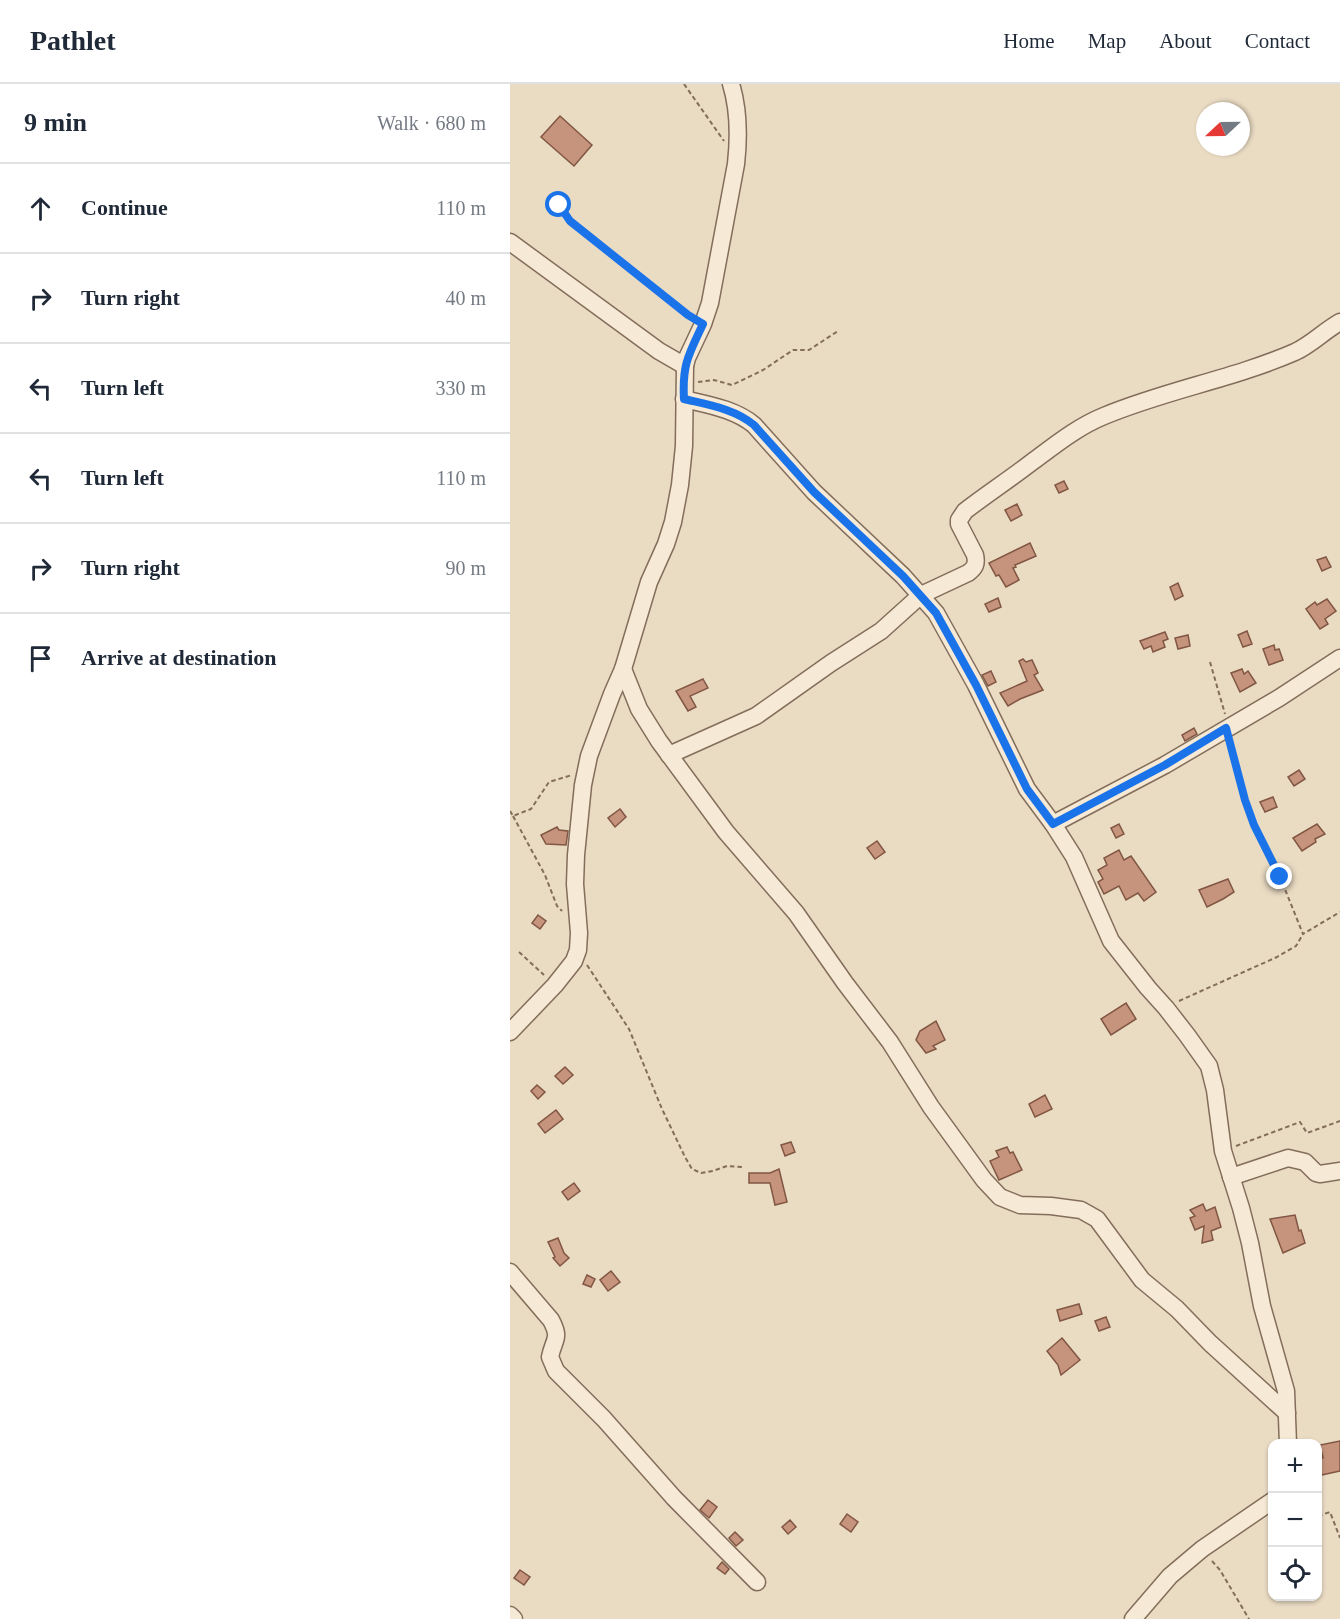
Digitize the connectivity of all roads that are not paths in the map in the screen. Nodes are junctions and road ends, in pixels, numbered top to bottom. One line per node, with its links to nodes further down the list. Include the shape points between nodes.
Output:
1 (731, 84): 4 (street, via 738,121 736,164 710,303)
2 (510, 242): 4 (street)
3 (1340, 322): 6 (street, via 1294,352 1103,416 1061,439 965,511 959,524 976,564 962,577)
4 (684, 366): 5 (street)
5 (684, 392): 6 (street, via 745,418); 8 (street, via 684,446 673,522 649,582)
6 (921, 596): 9 (street, via 881,631 756,716); 10 (street, via 947,632 1027,789)
7 (1340, 658): 10 (street, via 1165,765)
8 (623, 669): 9 (street, via 639,709); 11 (street, via 589,756 579,818 575,884 578,950 555,985)
9 (669, 755): 15 (street, via 726,832 801,920 992,1189 1020,1205 1081,1210 1097,1219 1142,1280)
10 (1053, 824): 13 (street, via 1078,866 1111,941 1209,1066)
11 (510, 1032)
12 (1340, 1171): 13 (street, via 1316,1173 1305,1161 1288,1158)
13 (1231, 1177): 15 (street, via 1286,1391)
14 (510, 1272): 18 (street, via 555,1327 557,1336 550,1357 556,1371)
15 (1287, 1413): 16 (street)
16 (1288, 1439)
17 (1268, 1505): 21 (street, via 1202,1549 1170,1576)
18 (757, 1582)
19 (510, 1615): 20 (street)
20 (514, 1619)
21 (1133, 1619)

